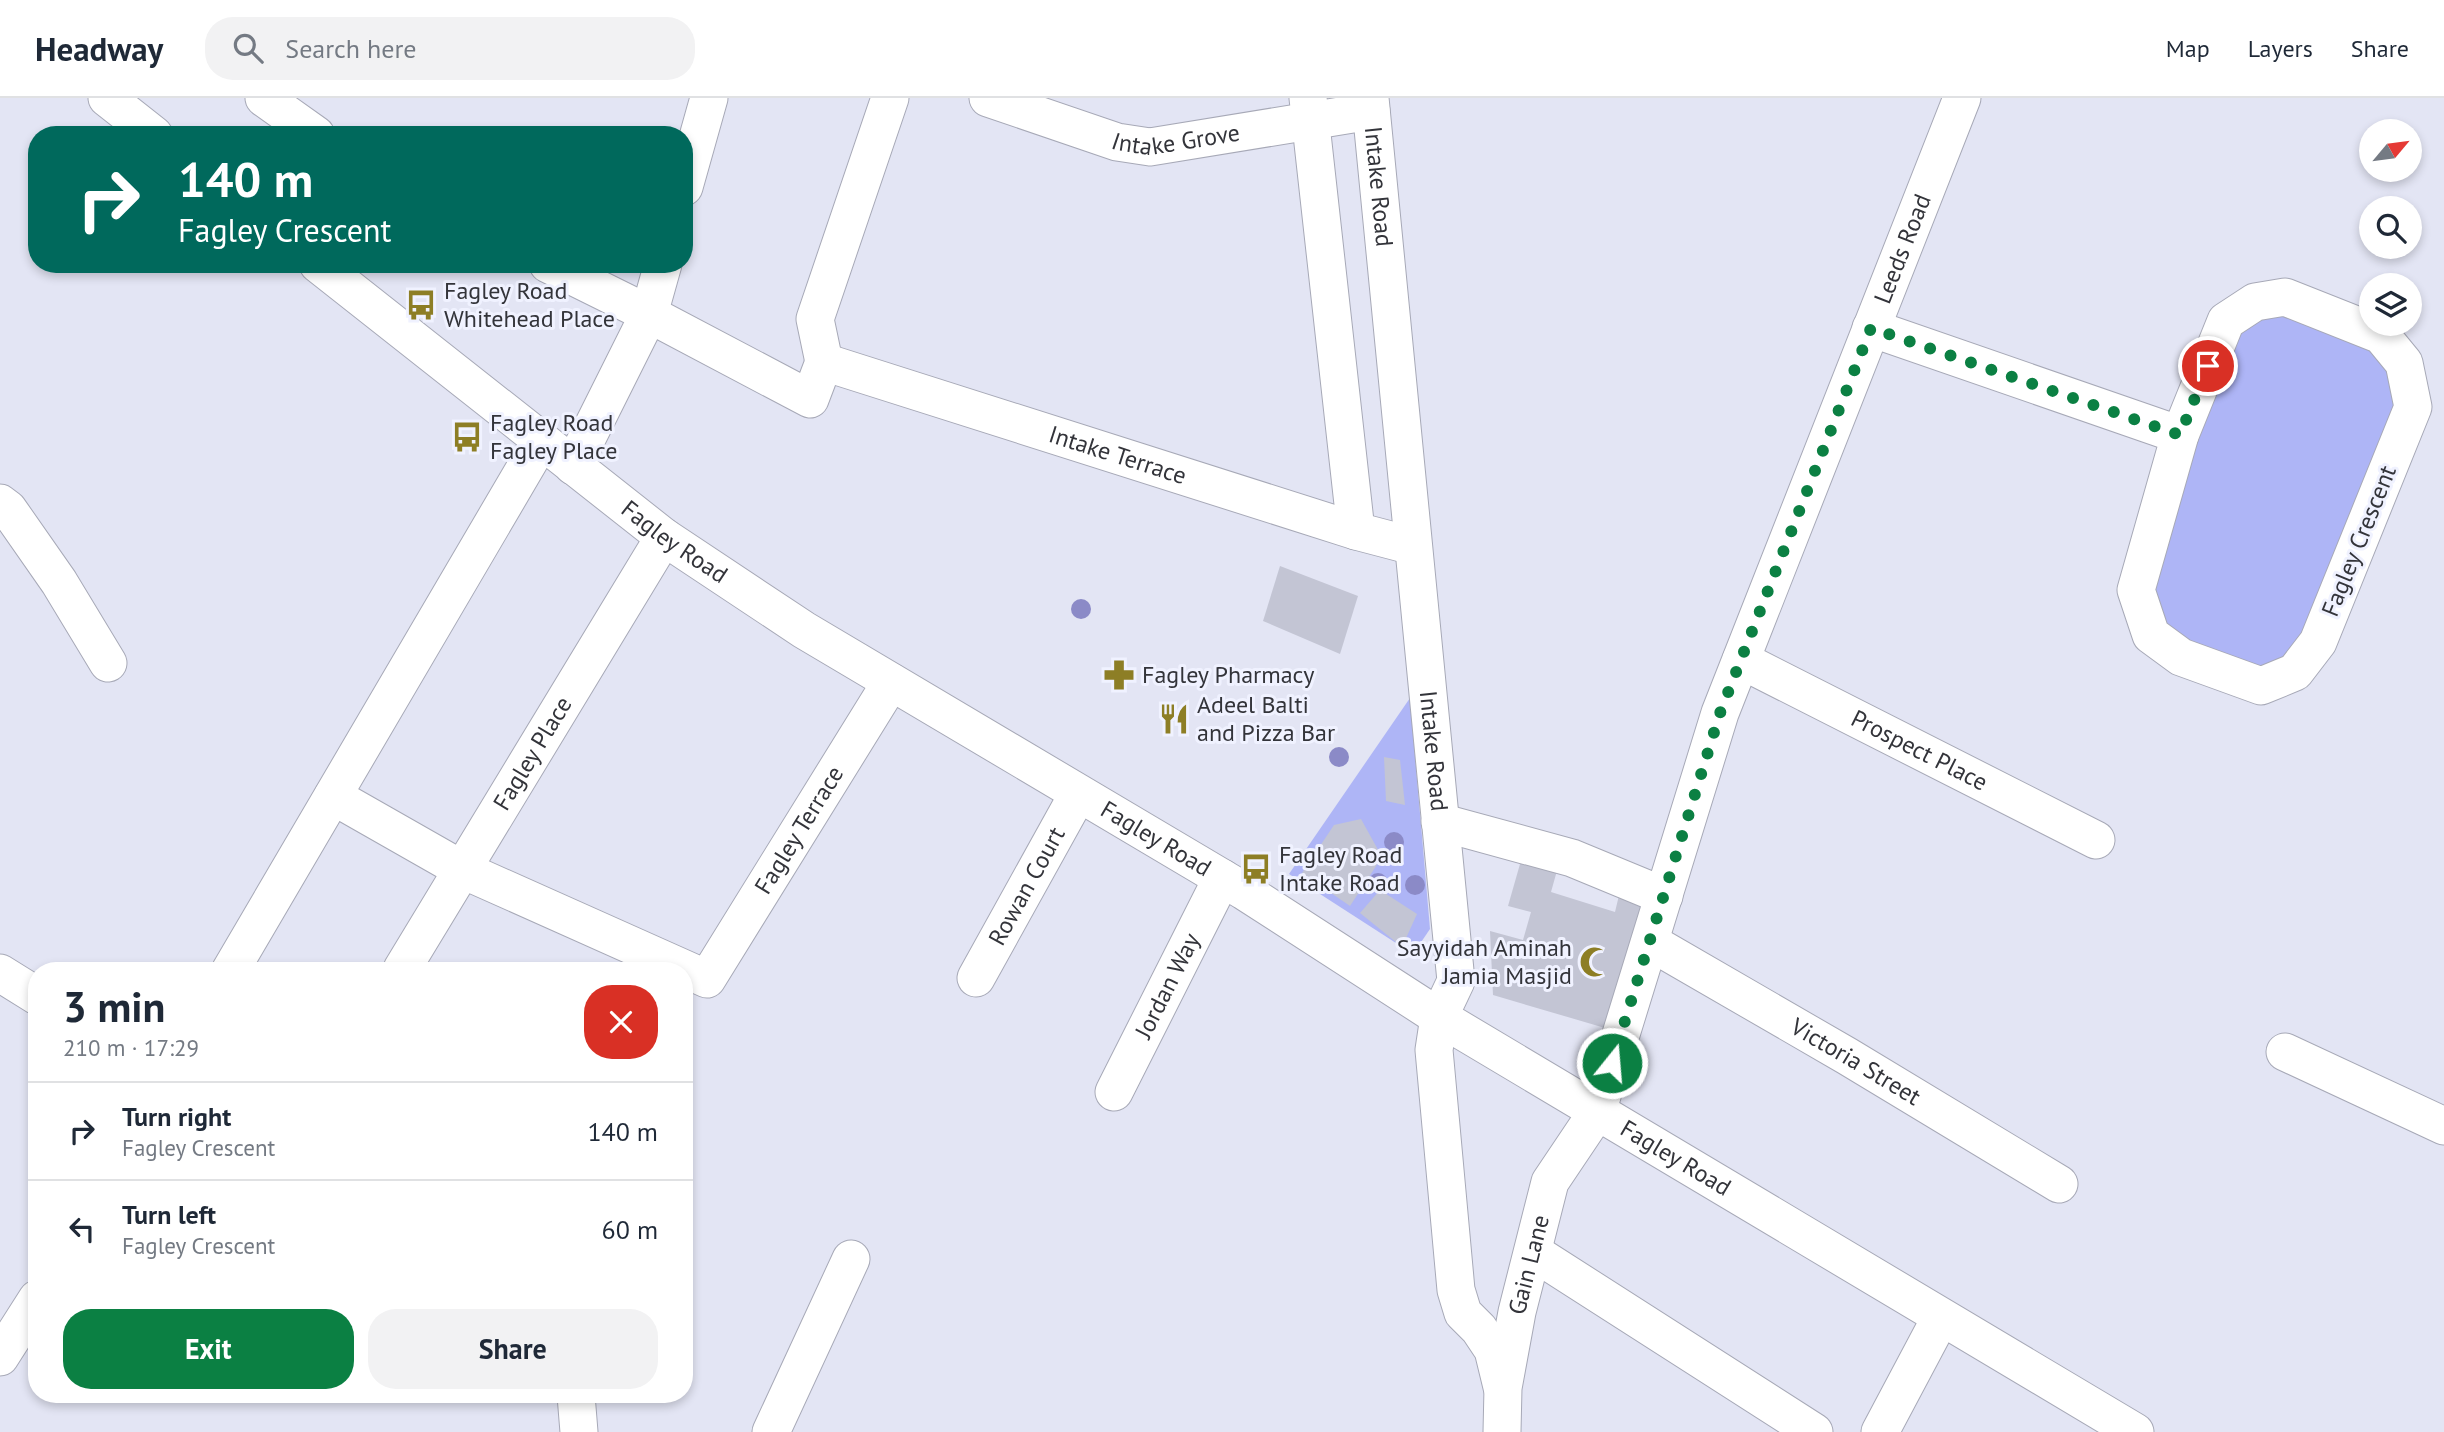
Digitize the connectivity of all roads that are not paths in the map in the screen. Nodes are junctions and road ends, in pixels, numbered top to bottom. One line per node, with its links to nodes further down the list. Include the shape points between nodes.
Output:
1 (107, 98): 9 (street)
2 (264, 98): 10 (street)
3 (709, 98): 11 (street)
4 (890, 98): 17 (street, via 815,319)
5 (988, 98): 8 (street, Intake Grove, via 1117,142 1150,147)
6 (1962, 98): 16 (street, Leeds Road)
7 (1370, 104): 8 (street, Intake Grove); 24 (street, Intake Road)
8 (1309, 110): 22 (street)
9 (142, 126)
10 (303, 126)
11 (693, 155)
12 (329, 273): 19 (street, Fagley Road)
13 (566, 273): 15 (street)
14 (660, 273): 15 (street)
15 (649, 314): 17 (street, via 810,399); 20 (street)
16 (1871, 328): 18 (street); 25 (street, Leeds Road)
17 (824, 362): 22 (street, Intake Terrace)
18 (2180, 435): 18 (street, Fagley Crescent, via 2136,590 2151,635 2181,657 2262,686 2295,672 2318,642 2413,407 2404,363 2381,335 2285,297 2255,302 2226,320)
19 (541, 441): 20 (street, Fagley Road); 29 (street)
20 (573, 466): 23 (street, Fagley Road)
21 (0, 503): 26 (street, via 59,582)
22 (1356, 531): 24 (street, Intake Terrace)
23 (664, 537): 27 (street, Fagley Road, via 804,631); 32 (street, Fagley Place)
24 (1413, 546): 30 (street, Intake Road)
25 (1741, 660): 31 (street, Prospect Place); 34 (street, Leeds Road, via 1720,713)
26 (108, 663)
27 (891, 682): 28 (street, Fagley Road); 40 (street, Fagley Terrace, via 707,979)
28 (1078, 794): 33 (street, Fagley Road); 41 (street, Rowan Court)
29 (332, 796): 32 (street); 36 (street)
30 (1440, 822): 34 (street, via 1572,858); 43 (street, Intake Road, via 1456,981)
31 (2096, 840)
32 (463, 870): 37 (street, Fagley Place); 38 (street, Fagley Terrace)
33 (1222, 878): 43 (street, Fagley Road); 45 (street, Jordan Way)
34 (1664, 896): 35 (street, Leeds Road)
35 (1650, 942): 46 (street, Leeds Road); 48 (street, Victoria Street)
36 (235, 962)
37 (406, 962)
38 (669, 962)
39 (0, 973): 42 (street)
40 (693, 973)
41 (976, 978)
42 (28, 990)
43 (1439, 1017): 46 (street, Fagley Road); 54 (street, Intake Road, via 1434,1050 1456,1290 1463,1313 1493,1350)
44 (2285, 1052): 47 (street)
45 (1114, 1092)
46 (1597, 1112): 49 (street, Gain Lane, via 1550,1182); 52 (street, Fagley Road)
47 (2444, 1126)
48 (2059, 1184)
49 (1533, 1252): 54 (street, Gain Lane); 59 (street)
50 (851, 1259): 57 (street)
51 (28, 1313): 53 (street)
52 (1941, 1317): 60 (street); 61 (street, Fagley Road)
53 (0, 1357)
54 (1503, 1388): 58 (street, Gain Lane)
55 (577, 1403): 56 (street)
56 (579, 1432)
57 (771, 1432)
58 (1502, 1432)
59 (1814, 1432)
60 (1880, 1432)
61 (2135, 1432)

